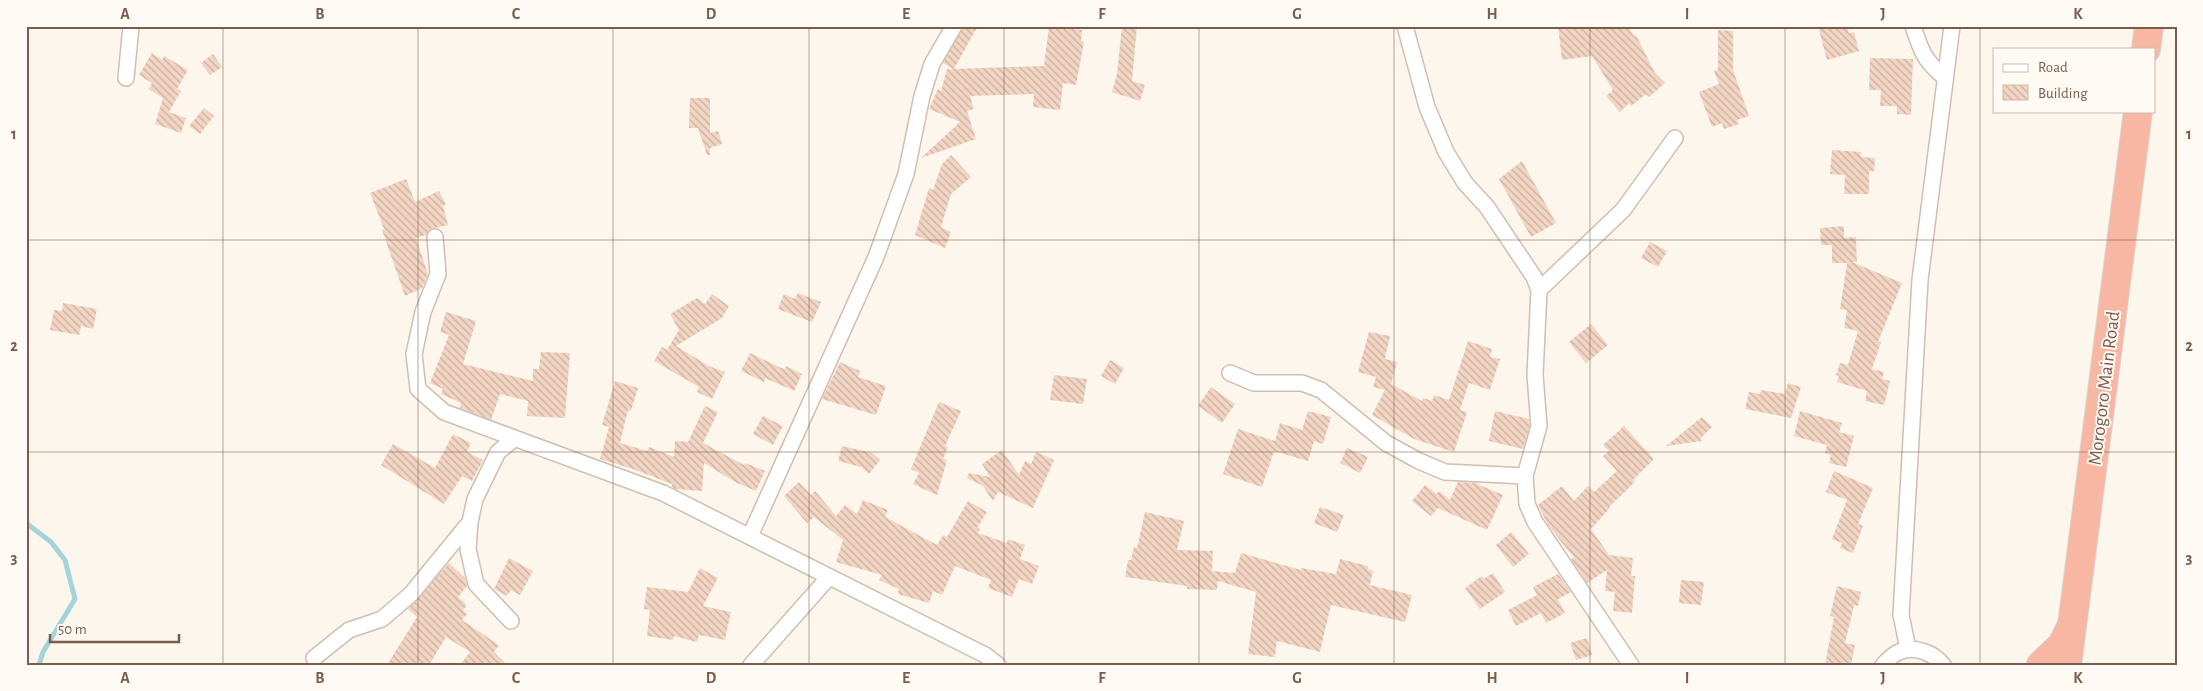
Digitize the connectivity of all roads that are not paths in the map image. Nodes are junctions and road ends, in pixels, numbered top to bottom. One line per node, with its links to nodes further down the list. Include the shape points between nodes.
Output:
1 (131, 26): 9 (street)
2 (954, 26): 18 (street, via 932,64 906,174 876,257)
3 (1405, 26): 13 (street, via 1427,107 1446,152 1534,277)
4 (1913, 26): 8 (street, via 1929,64)
5 (1952, 26): 8 (street)
6 (2149, 26): 7 (highway)
7 (2146, 48)
8 (1944, 77): 22 (street, via 1920,280 1901,615)
9 (126, 78)
10 (2138, 112): 21 (highway, Morogoro Main Road)
11 (1675, 138): 13 (street, via 1623,210)
12 (435, 237): 15 (street, via 438,274 423,312 414,354 418,389 444,412)
13 (1538, 290): 16 (street, via 1535,375 1539,426)
14 (1230, 372): 16 (street, via 1254,383 1302,383 1321,390 1386,443 1445,472)
15 (514, 439): 17 (street, via 498,452 475,499); 18 (street, via 663,493)
16 (1525, 476): 26 (street, via 1527,504 1535,522)
17 (470, 522): 20 (street, via 468,548 476,584); 23 (street, via 411,594 382,619 349,630)
18 (750, 536): 19 (street)
19 (829, 576): 24 (street); 25 (street)
20 (511, 621)
21 (2073, 623): 29 (highway, via 2062,645); 30 (highway, Morogoro Main Road)
22 (1908, 649): 27 (street, via 1898,652); 28 (street, via 1927,652)
23 (314, 658)
24 (751, 665)
25 (998, 665)
26 (1630, 665)
27 (1882, 665)
28 (1943, 665)
29 (2041, 665)
30 (2067, 665)

